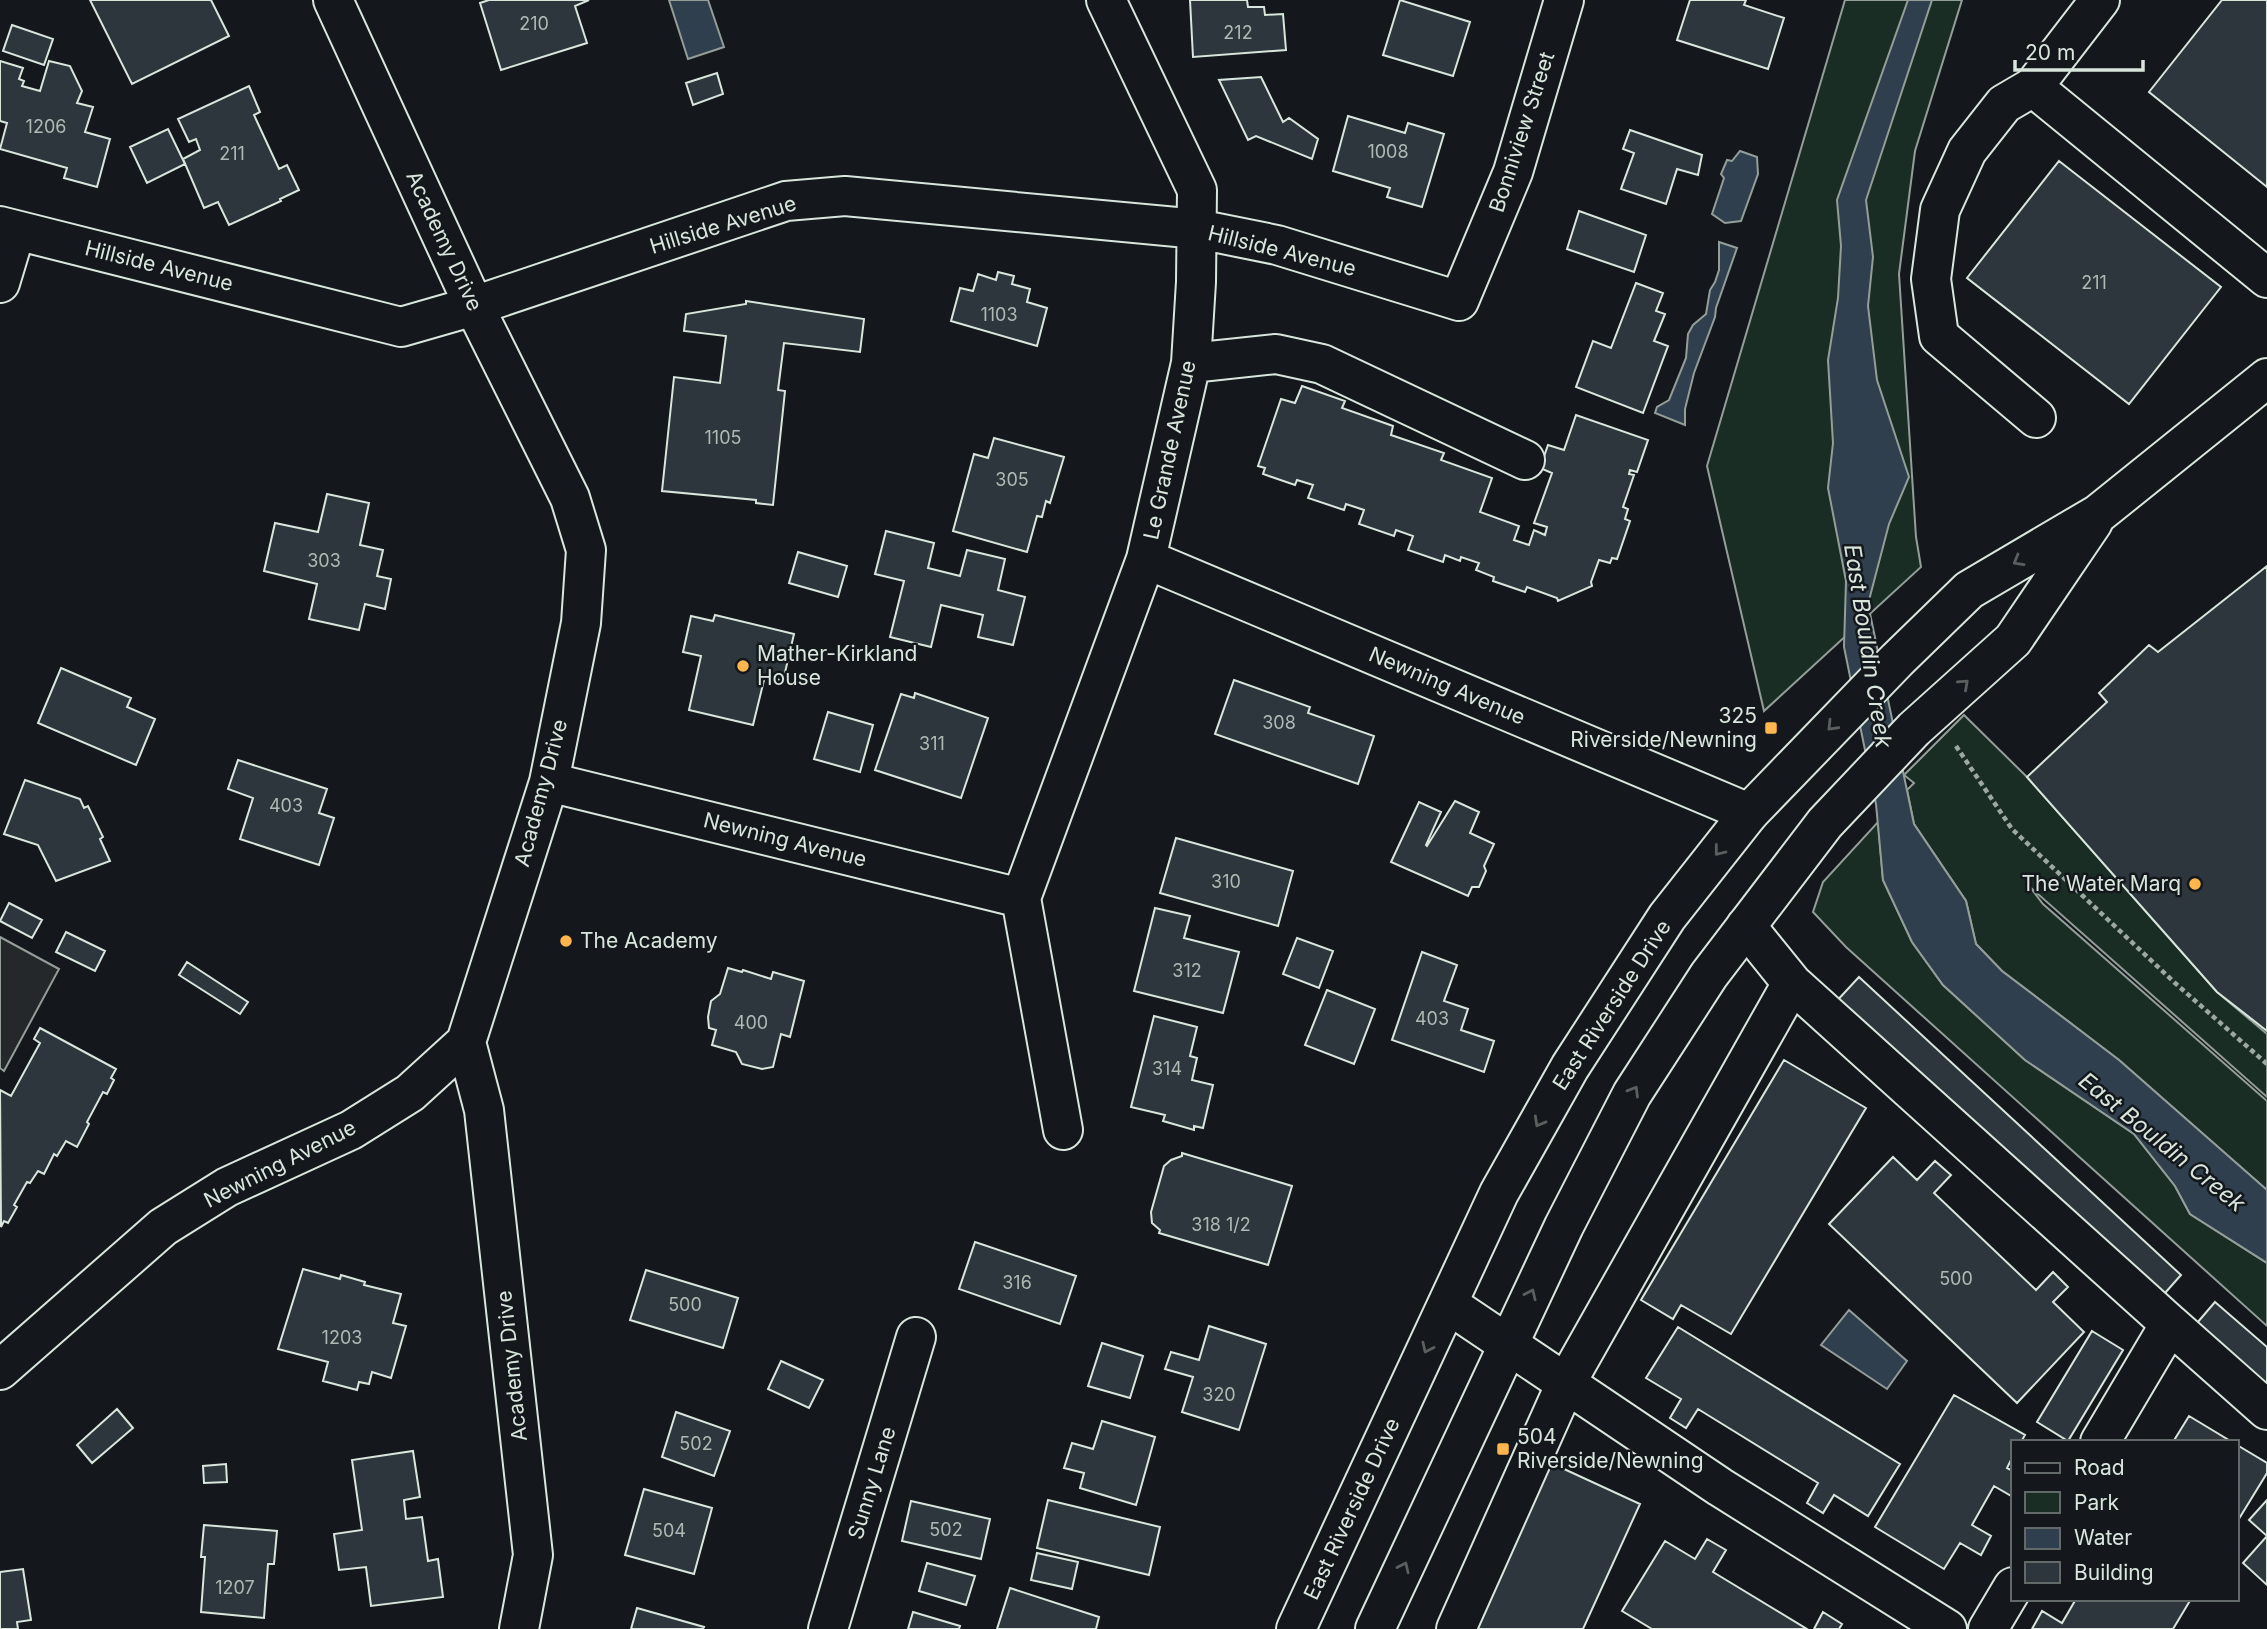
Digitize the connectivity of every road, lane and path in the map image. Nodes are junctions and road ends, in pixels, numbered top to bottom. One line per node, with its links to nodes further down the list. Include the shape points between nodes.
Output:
1 (333, 0): 11 (street, Academy Drive)
2 (1106, 0): 7 (street, Le Grande Avenue, via 1197,190)
3 (1564, 0): 10 (street, Bonniview Street, via 1513,172)
4 (2100, 0): 5 (street)
5 (2033, 87): 8 (street); 14 (street, via 2004,104 1967,151 1940,210 1931,279 1939,336)
6 (8, 228): 9 (street); 11 (street, Hillside Avenue, via 401,327)
7 (1198, 229): 10 (street, Hillside Avenue, via 1277,245); 11 (street, Hillside Avenue, via 845,196 786,201); 12 (street, Le Grande Avenue)
8 (2267, 278)
9 (0, 283)
10 (1460, 301)
11 (474, 306): 19 (street, Academy Drive, via 570,498 586,550 581,623)
12 (1191, 363): 15 (street, via 1276,354 1322,364); 17 (street, Le Grande Avenue)
13 (2267, 378): 16 (street, East Riverside Drive)
14 (2036, 418)
15 (1525, 460)
16 (2098, 514): 18 (street, East Riverside Drive, one-way to 16, via 2013,640); 20 (street, East Riverside Drive, one-way to 20, via 1969,590)
17 (1146, 559): 20 (street, Newning Avenue); 21 (street, Le Grande Avenue)
18 (1923, 720): 22 (street, East Riverside Drive, via 1825,823); 25 (path, via 2012,830)
19 (549, 782): 21 (street, Newning Avenue); 24 (street, Academy Drive)
20 (1749, 813): 27 (street, East Riverside Drive, one-way to 27, via 1667,917 1570,1067 1499,1193)
21 (1021, 898): 26 (street)
22 (1746, 926): 23 (street); 30 (street, East Riverside Drive, one-way to 22, via 1632,1094)
23 (1792, 983): 28 (street); 32 (street)
24 (466, 1042): 31 (street, Newning Avenue, via 410,1093 351,1130 227,1187 163,1227); 36 (street, Academy Drive, via 484,1110 533,1555)
25 (2267, 1064)
26 (1063, 1130)
27 (1448, 1304): 30 (street); 38 (street, East Riverside Drive, one-way to 38)
28 (2170, 1324): 33 (street); 34 (street)
29 (916, 1337): 37 (street, Sunny Lane)
30 (1508, 1344): 32 (street); 39 (street, East Riverside Drive, one-way to 30)
31 (0, 1370)
32 (1566, 1383): 40 (street); 41 (street, via 1720,1487)
33 (2267, 1410)
34 (2101, 1440)
35 (2011, 1590): 42 (street)
36 (519, 1629)
37 (828, 1629)
38 (1296, 1629)
39 (1376, 1629)
40 (1457, 1629)
41 (1947, 1629)
42 (1988, 1629)

